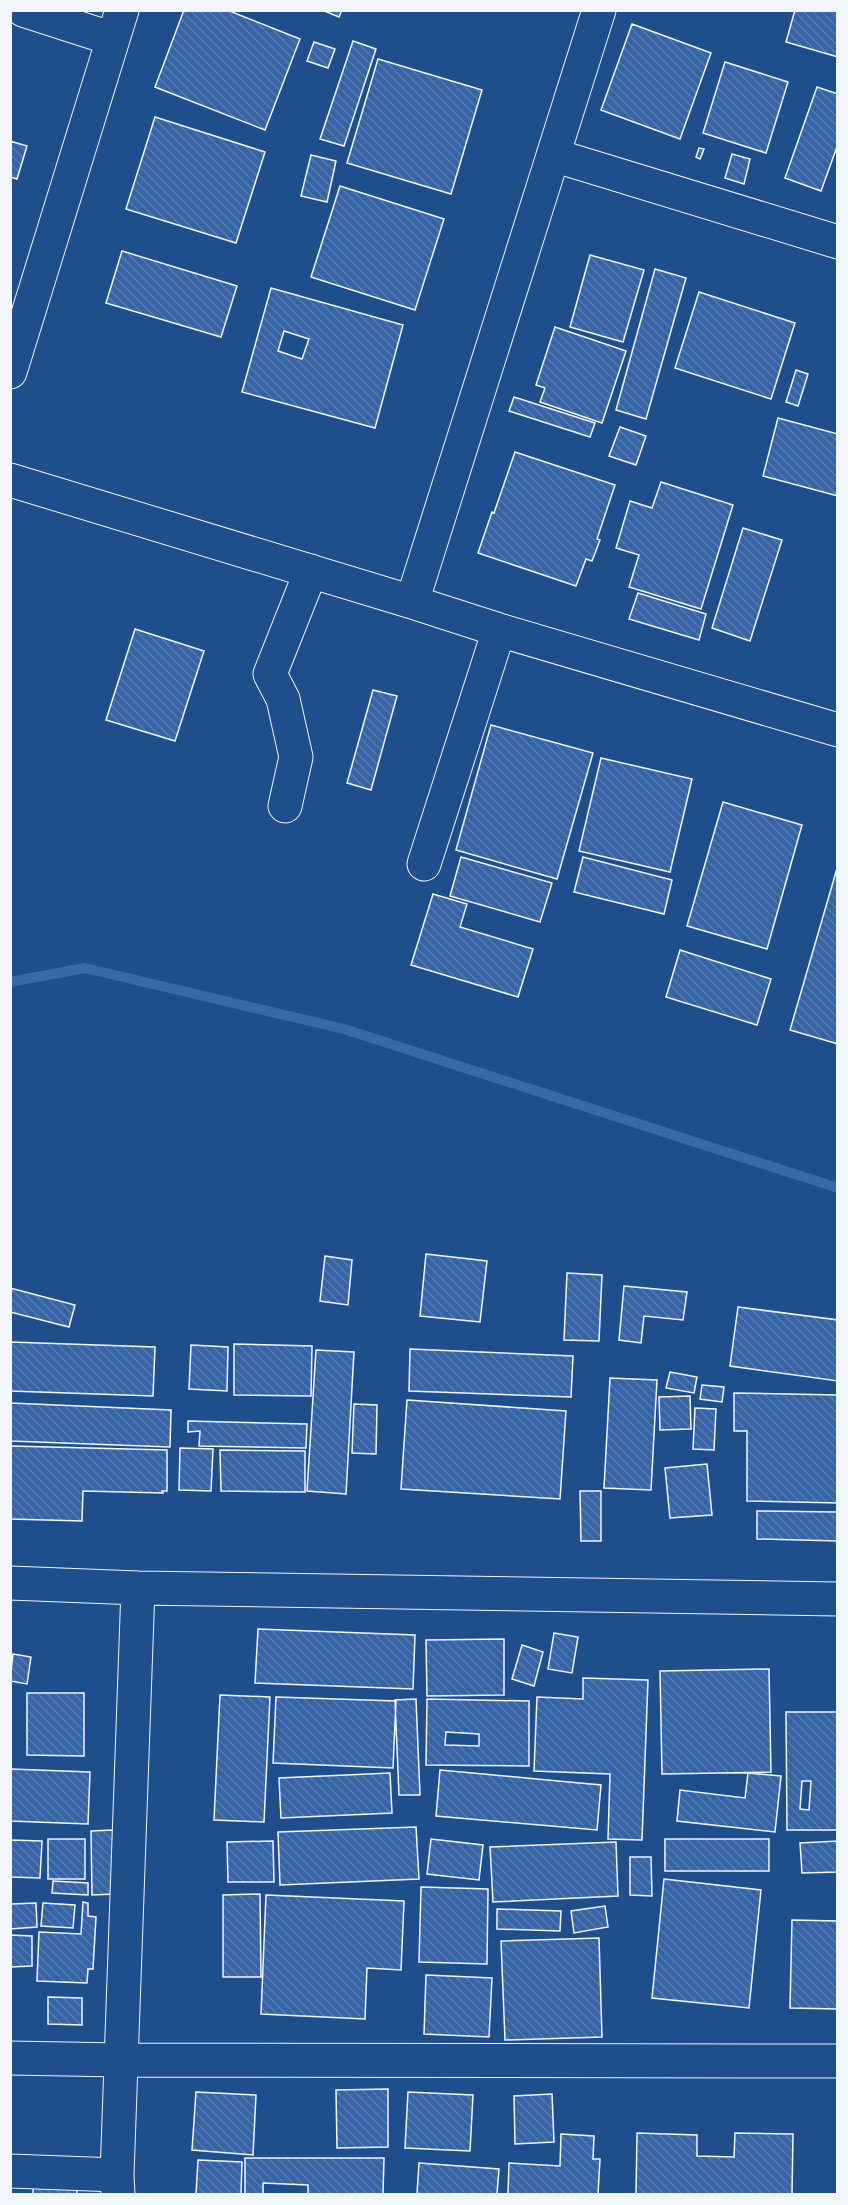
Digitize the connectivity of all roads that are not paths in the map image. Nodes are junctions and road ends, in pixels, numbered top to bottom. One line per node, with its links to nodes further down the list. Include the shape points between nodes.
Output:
1 (23, 10): 3 (street)
2 (598, 10): 4 (street)
3 (117, 25): 6 (street)
4 (553, 155): 5 (street); 9 (street)
5 (837, 242)
6 (10, 372)
7 (10, 480): 8 (street)
8 (311, 571): 9 (street); 12 (street, via 270,674 283,699 296,757)
9 (412, 602): 10 (street)
10 (499, 630): 11 (street); 13 (street)
11 (837, 730)
12 (285, 806)
13 (424, 864)
14 (10, 1583): 15 (street)
15 (138, 1587): 16 (street); 18 (street)
16 (837, 1599)
17 (10, 2058): 18 (street)
18 (123, 2060): 19 (street); 21 (street)
19 (837, 2061)
20 (10, 2171): 21 (street)
21 (117, 2185)

